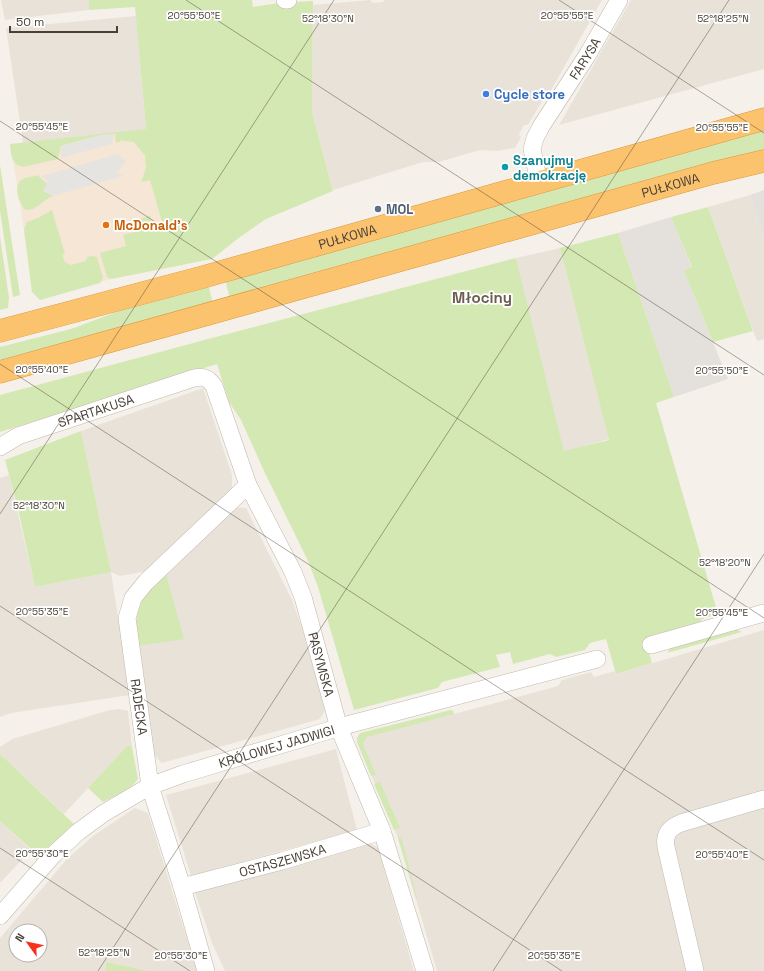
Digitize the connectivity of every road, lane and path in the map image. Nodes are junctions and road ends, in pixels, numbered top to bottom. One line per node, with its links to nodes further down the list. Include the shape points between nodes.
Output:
1 (285, 0): 2 (street)
2 (288, 0)
3 (619, 0): 6 (street, FARYSA, via 535,138 532,150)
4 (764, 119): 6 (highway, PUŁKOWA)
5 (764, 161): 8 (highway, PUŁKOWA)
6 (539, 182): 7 (highway, PUŁKOWA, via 196,279)
7 (0, 331)
8 (0, 372)
9 (194, 378): 10 (street, SPARTAKUSA, via 18,436); 11 (street, PASYMSKA, via 206,378 214,386)
10 (0, 447)
11 (248, 485): 15 (street, PASYMSKA, via 293,572 303,597); 16 (street, RADECKA, via 146,582 133,598 128,610 126,618)
12 (764, 613): 13 (street)
13 (651, 645)
14 (597, 659): 15 (street, KRÓLOWEJ JADWIGI)
15 (339, 728): 16 (street, KRÓLOWEJ JADWIGI); 18 (street, PASYMSKA)
16 (150, 786): 19 (street, RADECKA); 20 (street, KRÓLOWEJ JADWIGI, via 104,813 78,832 53,855)
17 (764, 799): 23 (street, via 681,823 672,827 666,834 666,847)
18 (382, 831): 19 (street, OSTASZEWSKA); 22 (street, PASYMSKA)
19 (182, 888): 21 (street, RADECKA)
20 (0, 916)
21 (206, 971)
22 (425, 971)
23 (695, 971)

